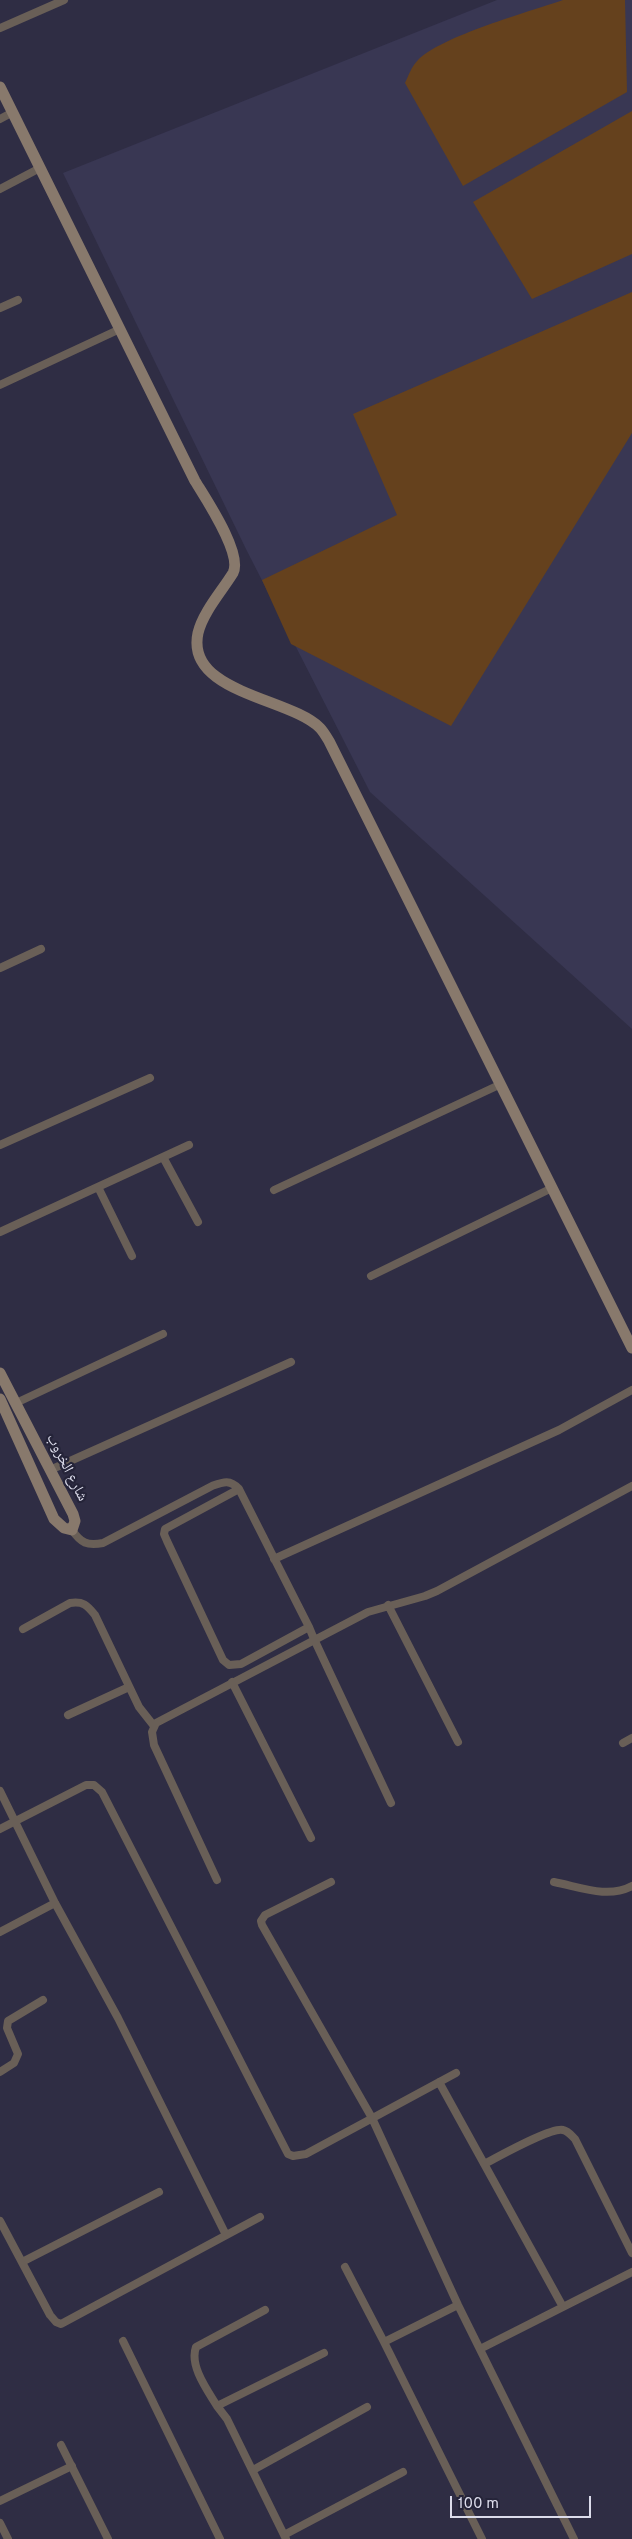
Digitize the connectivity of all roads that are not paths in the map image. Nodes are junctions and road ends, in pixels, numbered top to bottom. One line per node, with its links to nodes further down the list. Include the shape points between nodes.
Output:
1 (64, 0): 2 (street)
2 (0, 28)
3 (0, 87): 4 (street)
4 (13, 112): 5 (street); 6 (street)
5 (0, 119)
6 (40, 168): 7 (street); 10 (street)
7 (0, 189)
8 (18, 300): 9 (street)
9 (0, 308)
10 (120, 329): 11 (street); 15 (street, via 237,564 198,631 198,653 218,678 320,727)
11 (0, 386)
12 (41, 949): 13 (street)
13 (0, 968)
14 (150, 1078): 16 (street)
15 (499, 1085): 20 (street); 21 (street)
16 (0, 1145)
17 (189, 1145): 18 (street)
18 (164, 1157): 19 (street); 22 (street)
19 (98, 1187): 23 (street); 24 (street)
20 (552, 1188): 25 (street); 27 (street)
21 (274, 1190)
22 (198, 1222)
23 (0, 1232)
24 (132, 1256)
25 (371, 1276)
26 (164, 1334): 31 (street)
27 (632, 1348)
28 (291, 1362): 33 (street)
29 (0, 1373): 31 (street, شارع الخروب)
30 (632, 1390): 37 (street, via 550,1434)
31 (16, 1403): 33 (street, شارع الخروب)
32 (2, 1406): 36 (street, شارع الخروب, via 54,1519)
33 (50, 1470): 36 (street, شارع الخروب, via 73,1514)
34 (632, 1486): 38 (street, via 437,1591)
35 (239, 1489): 36 (street, via 234,1483 225,1481 212,1486 103,1544 90,1546); 37 (street); 39 (street, via 174,1524 164,1534 223,1660 229,1665 242,1664)
36 (72, 1530)
37 (274, 1559): 39 (street)
38 (388, 1605): 41 (street); 47 (street)
39 (309, 1628): 41 (street)
40 (23, 1629): 43 (street, via 70,1603 79,1601 85,1604 95,1615)
41 (314, 1639): 42 (street); 50 (street)
42 (232, 1682): 45 (street); 53 (street)
43 (129, 1687): 44 (street); 45 (street)
44 (68, 1715)
45 (154, 1726): 54 (street, via 154,1745)
46 (632, 1738): 48 (street)
47 (458, 1742)
48 (622, 1743)
49 (0, 1791): 51 (street)
50 (391, 1803)
51 (14, 1821): 52 (street); 58 (street); 64 (street, via 86,1785 102,1792 288,2154 306,2154)
52 (0, 1829)
53 (311, 1838)
54 (217, 1880)
55 (331, 1882): 64 (street, via 272,1911 261,1921)
56 (554, 1882): 57 (street, via 604,1892 618,1892)
57 (632, 1886)
58 (55, 1903): 59 (street); 69 (street, via 118,2018)
59 (0, 1932)
60 (43, 2000): 61 (street, via 8,2021 7,2028 18,2054 14,2063)
61 (0, 2072)
62 (456, 2073): 63 (street)
63 (439, 2082): 64 (street); 65 (street)
64 (372, 2118): 74 (street)
65 (484, 2164): 70 (street, via 550,2131 569,2133 575,2139); 75 (street)
66 (159, 2192): 71 (street)
67 (260, 2217): 69 (street)
68 (0, 2221): 71 (street)
69 (226, 2235): 71 (street, via 61,2324 50,2315)
70 (632, 2254)
71 (22, 2262)
72 (345, 2267): 78 (street)
73 (632, 2272): 75 (street)
74 (458, 2305): 78 (street); 79 (street)
75 (563, 2307): 79 (street)
76 (265, 2310): 81 (street, via 196,2347 195,2359 202,2382)
77 (123, 2340): 92 (street)
78 (384, 2342): 93 (street)
79 (480, 2349): 94 (street)
80 (324, 2353): 81 (street)
81 (217, 2406): 85 (street)
82 (367, 2407): 85 (street)
83 (61, 2445): 84 (street)
84 (72, 2466): 87 (street); 91 (street)
85 (253, 2470): 89 (street)
86 (403, 2472): 89 (street)
87 (0, 2502)
88 (0, 2523): 90 (street)
89 (285, 2537)
90 (8, 2539)
91 (108, 2539)
92 (220, 2539)
93 (482, 2539)
94 (574, 2539)

